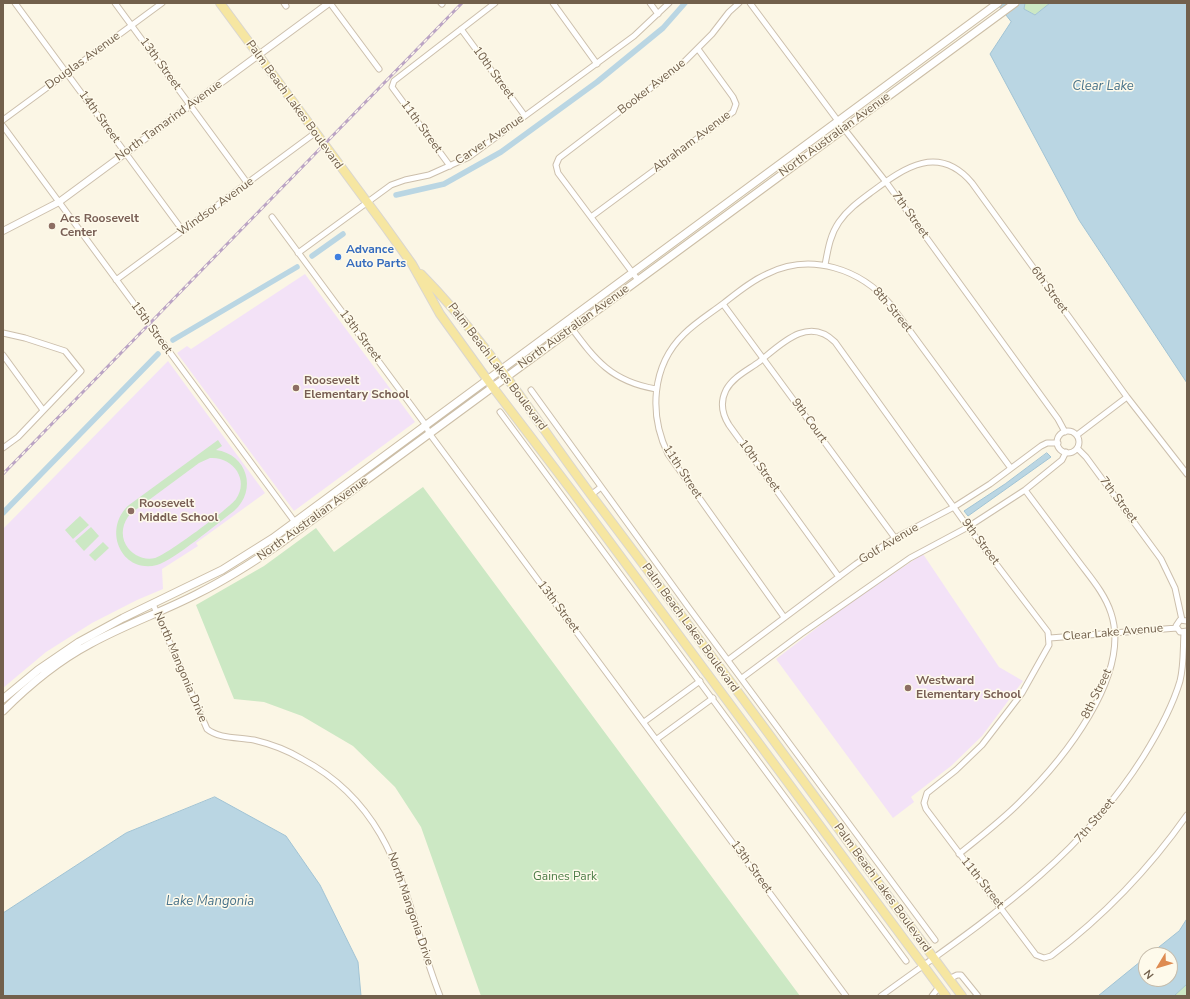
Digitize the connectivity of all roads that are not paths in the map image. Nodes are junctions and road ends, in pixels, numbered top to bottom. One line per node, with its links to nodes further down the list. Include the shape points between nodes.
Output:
1 (15, 3): 21 (street, 14th Street)
2 (115, 3): 15 (street, 13th Street)
3 (162, 3): 15 (street, Douglas Avenue)
4 (220, 3): 18 (main road, Palm Beach Lakes Boulevard)
5 (330, 3): 18 (street, North Tamarind Avenue); 20 (street)
6 (495, 3): 16 (street)
7 (553, 3): 19 (street)
8 (650, 3): 14 (street)
9 (669, 3): 14 (street, Carver Avenue)
10 (739, 3): 17 (street, Booker Avenue)
11 (750, 3): 25 (street, 7th Street)
12 (1015, 3): 27 (main road, North Australian Avenue)
13 (996, 4): 25 (main road, North Australian Avenue)
14 (658, 14): 19 (street, Carver Avenue)
15 (132, 26): 21 (street, Douglas Avenue); 22 (street, 13th Street)
16 (461, 29): 23 (street, 10th Street); 30 (street, 11th Street, via 394,81 392,87)
17 (698, 49): 36 (street, Booker Avenue, via 666,78 557,161 558,173); 36 (street, Abraham Avenue, via 733,97 736,104 733,112)
18 (258, 55): 22 (street, North Tamarind Avenue); 28 (main road, Palm Beach Lakes Boulevard)
19 (597, 64): 23 (street, Carver Avenue)
20 (378, 70)
21 (67, 73): 24 (street, Douglas Avenue); 29 (street, 14th Street)
22 (190, 105): 29 (street, North Tamarind Avenue); 32 (street, 13th Street)
23 (525, 116): 30 (street, Carver Avenue, via 469,157)
24 (3, 120)
25 (838, 121): 27 (street, 7th Street); 42 (main road, North Australian Avenue)
26 (3, 126): 33 (street, 15th Street)
27 (844, 128): 31 (street, 7th Street); 44 (main road, North Australian Avenue)
28 (315, 133): 32 (street, Windsor Avenue); 34 (main road, Palm Beach Lakes Boulevard)
29 (125, 153): 33 (street, North Tamarind Avenue); 38 (street, 14th Street)
30 (450, 166): 34 (street, Carver Avenue, via 429,175 397,182)
31 (886, 182): 41 (street, 6th Street, via 854,205 840,220 831,236); 57 (street, 6th Street, via 908,167 924,163 941,164 963,174); 61 (street, 7th Street)
32 (248, 184): 38 (street, Windsor Avenue)
33 (59, 202): 37 (street, North Tamarind Avenue); 43 (street, 15th Street)
34 (366, 202): 39 (street, Carver Avenue); 40 (main road, Palm Beach Lakes Boulevard)
35 (272, 217): 39 (street, 13th Street)
36 (591, 217): 42 (street)
37 (3, 231)
38 (183, 231): 43 (street, Windsor Avenue)
39 (298, 253): 60 (street, 13th Street)
40 (412, 264): 51 (main road, Palm Beach Lakes Boulevard, via 452,306); 53 (main road, Palm Beach Lakes Boulevard, via 440,314)
41 (825, 265): 45 (street, 8th Street, via 805,264 780,268 757,279); 70 (street, 8th Street, via 856,275 883,295)
42 (632, 273): 44 (street); 46 (main road, North Australian Avenue)
43 (116, 280): 76 (street, 15th Street)
44 (638, 280): 47 (main road, North Australian Avenue)
45 (723, 304): 50 (street, 9th Court); 55 (street, 11th Street, via 692,326 677,341 666,359)
46 (567, 322): 47 (street); 51 (main road, North Australian Avenue)
47 (572, 329): 52 (main road, North Australian Avenue); 55 (street, via 609,371 626,382)
48 (3, 333): 58 (street, via 65,351 81,371)
49 (3, 355): 58 (street)
50 (763, 358): 75 (street, 9th Street, via 802,332 818,332 832,339); 81 (street, 9th Court); 82 (street, 10th Street, via 728,386 723,402 724,417)
51 (501, 368): 52 (main road, Palm Beach Lakes Boulevard); 53 (main road, North Australian Avenue)
52 (506, 376): 54 (main road, North Australian Avenue); 74 (main road, Palm Beach Lakes Boulevard)
53 (487, 379): 54 (main road, Palm Beach Lakes Boulevard); 60 (main road, North Australian Avenue)
54 (492, 386): 62 (main road, North Australian Avenue); 65 (main road, Palm Beach Lakes Boulevard)
55 (656, 389): 87 (street, 11th Street, via 656,418 660,437 668,454)
56 (531, 390): 72 (street)
57 (1127, 397): 63 (street); 71 (street, 6th Street)
58 (43, 410): 66 (street, via 18,437)
59 (500, 412): 68 (street)
60 (425, 424): 62 (street, 13th Street); 76 (main road, North Australian Avenue)
61 (1065, 432): 63 (street, via 1072,432); 64 (street, via 1058,437)
62 (429, 434): 79 (main road, North Australian Avenue); 101 (street, 13th Street)
63 (1076, 436): 67 (street, via 1079,442)
64 (1058, 443): 69 (street, via 1060,449); 70 (street, Golf Avenue, via 1047,443)
65 (535, 444): 68 (street); 80 (main road, Palm Beach Lakes Boulevard)
66 (3, 448)
67 (1077, 448): 69 (street, via 1072,452); 88 (street, 7th Street, via 1161,559 1175,588)
68 (528, 450): 90 (street)
69 (1066, 452): 73 (street, Golf Avenue, via 1062,460)
70 (1010, 467): 75 (street, Golf Avenue, via 990,484)
71 (1187, 474)
72 (601, 488): 74 (street); 84 (street)
73 (1025, 490): 78 (street, Golf Avenue); 93 (street, 8th Street, via 1102,593 1112,614)
74 (591, 495): 77 (main road, Palm Beach Lakes Boulevard)
75 (954, 507): 78 (street, 9th Street); 81 (street, Golf Avenue)
76 (295, 523): 79 (street, 15th Street); 83 (main road, North Australian Avenue, via 222,570)
77 (615, 527): 80 (main road); 86 (main road, Palm Beach Lakes Boulevard)
78 (968, 527): 94 (street, 9th Street, via 1046,628); 96 (street, Golf Avenue, via 910,558)
79 (300, 529): 85 (main road, North Australian Avenue, via 227,578)
80 (604, 535): 89 (main road, Palm Beach Lakes Boulevard)
81 (895, 538): 82 (street, Golf Avenue)
82 (839, 577): 87 (street, Golf Avenue)
83 (153, 604): 85 (street, North Mangonia Drive); 99 (main road, North Australian Avenue, via 79,642 38,670)
84 (689, 608): 86 (street); 95 (street)
85 (156, 613): 100 (main road, North Australian Avenue, via 88,645 47,673); 118 (street, North Mangonia Drive, via 207,729 217,735 269,744 302,758 339,783 371,818 395,860)
86 (680, 614): 104 (main road, Palm Beach Lakes Boulevard)
87 (784, 617): 95 (street, Golf Avenue)
88 (1185, 621): 91 (street, via 1178,622)
89 (669, 622): 90 (street); 105 (main road, Palm Beach Lakes Boulevard)
90 (660, 628): 97 (street)
91 (1177, 628): 92 (street, via 1180,632); 93 (street, Clear Lake Avenue)
92 (1185, 632): 110 (street, 7th Street, via 1181,672 1171,705 1134,771 1108,807 1074,846)
93 (1115, 633): 94 (street, Clear Lake Avenue); 106 (street, 8th Street, via 1114,656 1104,687 1066,748 1020,802)
94 (1050, 638): 106 (street, 11th Street, via 1034,675 1010,712 972,755 928,793 924,803 926,809)
95 (728, 660): 96 (street)
96 (742, 678): 107 (street)
97 (700, 681): 98 (street); 101 (street)
98 (713, 698): 102 (street); 111 (street)
99 (3, 699)
100 (3, 711)
101 (644, 722): 102 (street, 13th Street)
102 (657, 739): 119 (street, 13th Street)
103 (1187, 815): 110 (street, 11th Street, via 1144,870 1112,905 1051,956 1044,958 1036,955)
104 (829, 817): 105 (main road); 108 (main road, Palm Beach Lakes Boulevard)
105 (819, 826): 109 (main road, Palm Beach Lakes Boulevard)
106 (960, 854): 110 (street, 11th Street)
107 (900, 893): 108 (street); 112 (street)
108 (891, 900): 113 (main road, Palm Beach Lakes Boulevard)
109 (880, 908): 111 (street); 115 (main road, Palm Beach Lakes Boulevard)
110 (1001, 908): 113 (street, 7th Street)
111 (872, 915): 114 (street)
112 (935, 940)
113 (934, 958): 115 (street); 116 (main road, Palm Beach Lakes Boulevard)
114 (906, 961)
115 (923, 966): 117 (main road, Palm Beach Lakes Boulevard); 120 (street)
116 (949, 979): 123 (main road, Palm Beach Lakes Boulevard); 124 (street, via 961,975)
117 (939, 986): 121 (street); 122 (main road, Palm Beach Lakes Boulevard)
118 (440, 996)
119 (846, 996)
120 (881, 996)
121 (932, 996)
122 (946, 996)
123 (962, 996)
124 (978, 996)

